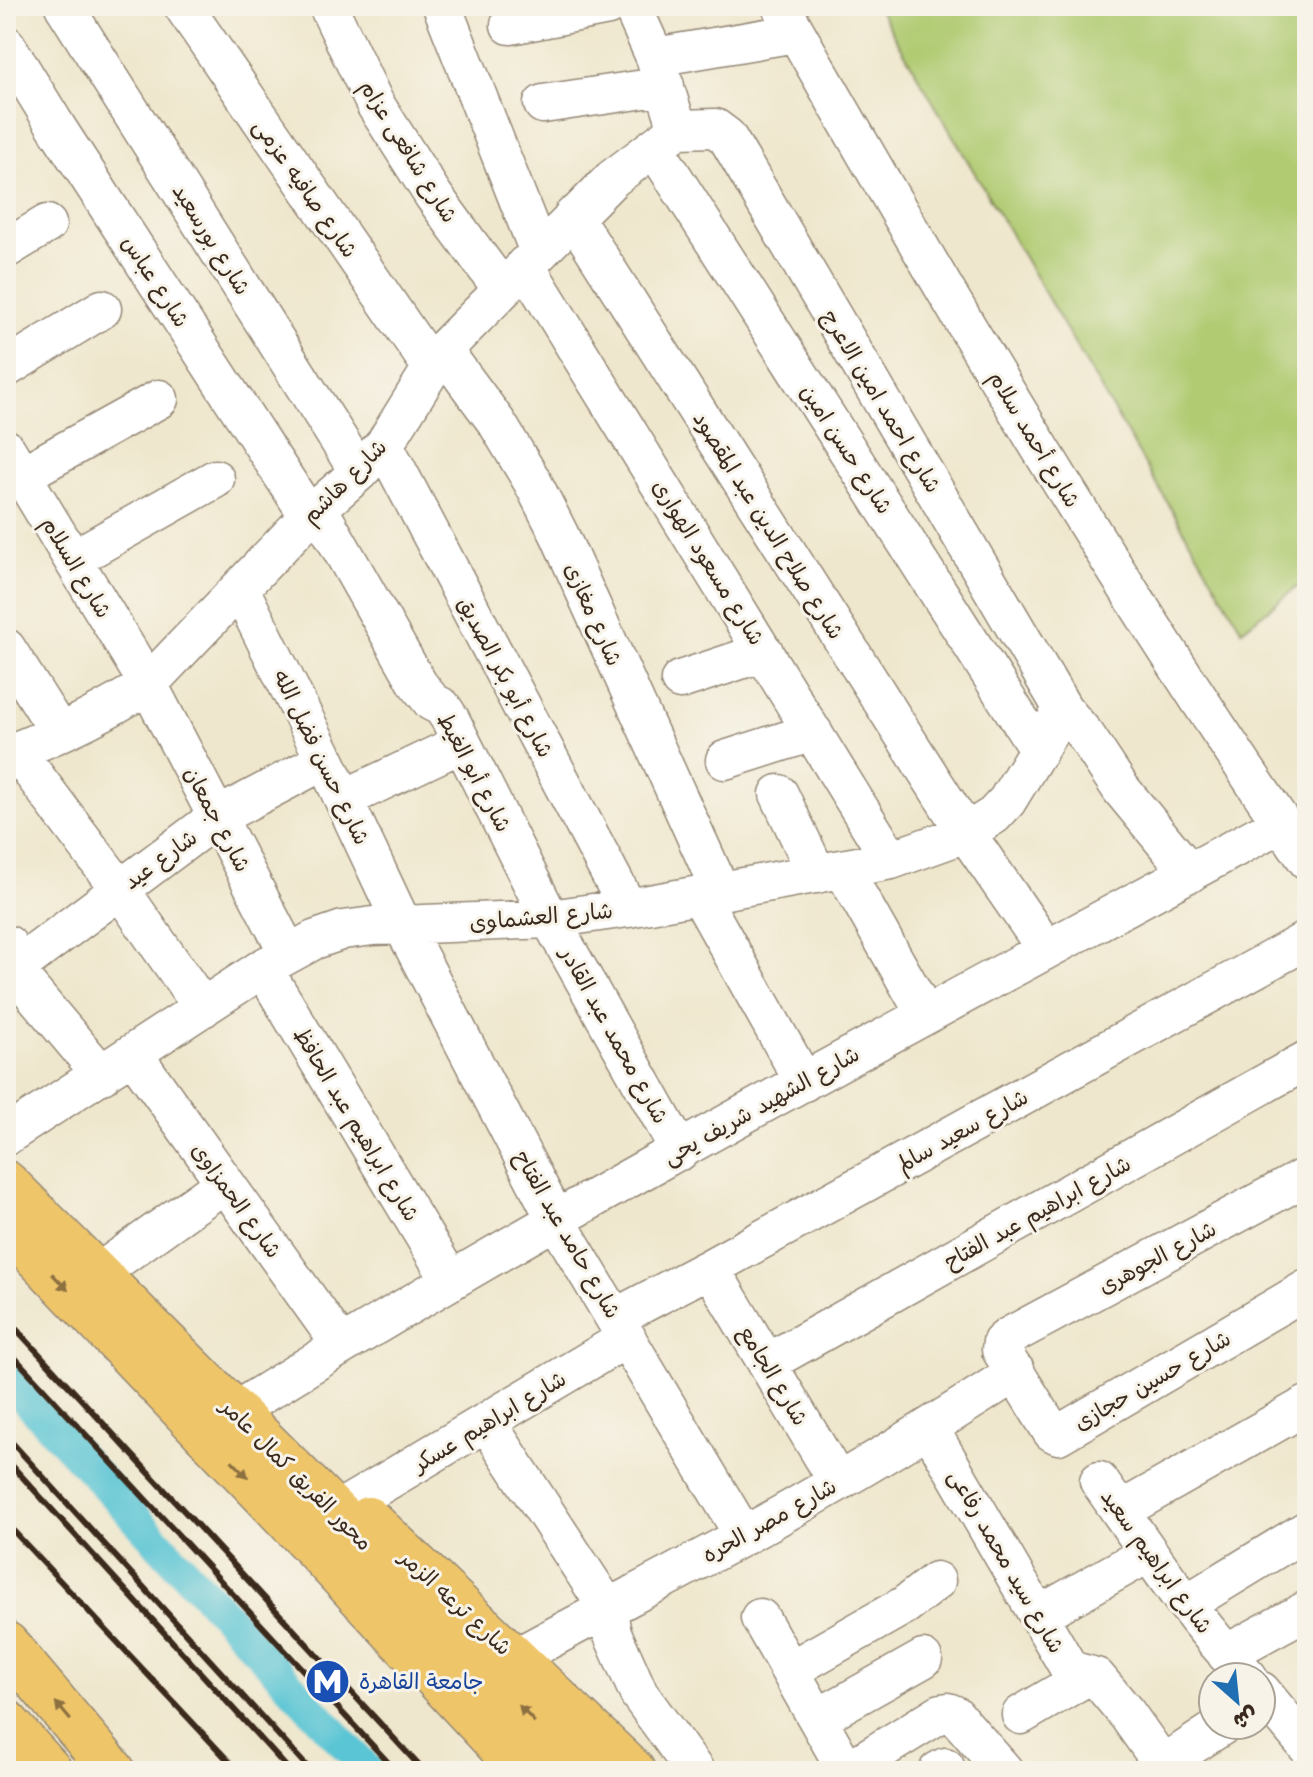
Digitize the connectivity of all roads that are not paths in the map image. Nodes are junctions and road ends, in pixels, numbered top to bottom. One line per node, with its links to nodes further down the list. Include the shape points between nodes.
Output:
1 (64, 6): 21 (street, شارع بورسعيد)
2 (183, 6): 18 (street, شارع صافيه عزمى)
3 (328, 6): 16 (street, شارع شافعى عزام, via 375,104 433,195)
4 (442, 6): 16 (street)
5 (608, 6): 8 (street)
6 (632, 6): 10 (street, شارع حسن امين)
7 (788, 20): 10 (street); 42 (street, شارع أحمد سلام, via 1099,544)
8 (510, 25)
9 (6, 45): 24 (street, شارع عباس)
10 (660, 71): 11 (street); 12 (street, شارع حسن امين)
11 (543, 104)
12 (666, 138): 13 (street, شارع هاشم); 31 (street, شارع احمد امين الاعرج, via 715,128 727,137); 35 (street, شارع حسن امين)
13 (573, 216): 16 (street, شارع هاشم); 43 (street, شارع صلاح الدين عبد المقصود)
14 (47, 224): 15 (street)
15 (6, 249)
16 (522, 269): 18 (street, شارع هاشم); 28 (street, شارع مسعود الهوارى)
17 (102, 309): 19 (street)
18 (437, 359): 21 (street, شارع هاشم); 49 (street, شارع مغازى, via 497,423 532,481)
19 (6, 368)
20 (159, 399): 22 (street)
21 (371, 459): 24 (street, شارع هاشم); 50 (street, شارع أبو بكر الصديق)
22 (14, 462): 25 (street, شارع السلام)
23 (215, 479): 25 (street)
24 (313, 512): 26 (street, شارع هاشم); 34 (street, شارع أبو الغيط, via 418,684 442,707)
25 (73, 559): 30 (street, شارع السلام)
26 (240, 589): 30 (street, شارع هاشم); 37 (street, شارع حسن فضل الله)
27 (6, 648): 32 (street)
28 (764, 652): 29 (street); 33 (street, شارع مسعود الهوارى)
29 (680, 680)
30 (148, 684): 32 (street, شارع هاشم); 41 (street, شارع جمعان)
31 (1063, 709): 35 (street, شارع العشماوى); 47 (street, شارع احمد امين الاعرج)
32 (59, 732): 36 (street, شارع هاشم)
33 (813, 732): 38 (street); 44 (street, شارع مسعود الهوارى)
34 (462, 743): 40 (street); 51 (street, شارع أبو الغيط)
35 (1039, 750): 43 (street, شارع العشماوى, via 1007,801)
36 (11, 753): 48 (street)
37 (325, 760): 40 (street, شارع حسن فضل الله); 41 (street, شارع عيد)
38 (725, 760)
39 (779, 794): 46 (street)
40 (344, 799): 52 (street, شارع حسن فضل الله)
41 (217, 817): 48 (street, شارع عيد); 56 (street, شارع جمعان)
42 (1281, 823): 45 (street, شارع أحمد سلام); 47 (street, شارع الشهيد شريف يحى)
43 (966, 833): 44 (street, شارع العشماوى); 54 (street, شارع صلاح الدين عبد المقصود)
44 (891, 860): 46 (street, شارع العشماوى)
45 (1307, 860)
46 (830, 872): 49 (street, شارع العشماوى); 58 (street)
47 (1190, 873): 54 (street, شارع الشهيد شريف يحى)
48 (119, 888): 55 (street, شارع عيد); 57 (street)
49 (710, 894): 50 (street, شارع العشماوى); 62 (street, شارع مغازى)
50 (628, 908): 51 (street, شارع العشماوى)
51 (550, 919): 52 (street, شارع العشماوى); 64 (street, شارع محمد عبد القادر)
52 (403, 926): 56 (street, شارع العشماوى, via 343,930); 69 (street, شارع حامد عبد الفتاح)
53 (1307, 940): 72 (street, شارع سعيد سالم)
54 (1046, 949): 58 (street, شارع الشهيد شريف يحى)
55 (10, 961): 61 (street)
56 (276, 961): 57 (street, شارع العشماوى); 73 (street, شارع ابراهيم عبد الحافظ)
57 (203, 1008): 59 (street, شارع العشماوى)
58 (925, 1014): 62 (street, شارع الشهيد شريف يحى)
59 (133, 1054): 61 (street, شارع العشماوى); 68 (street, شارع الحمزاوى)
60 (1307, 1060): 78 (street, شارع ابراهيم عبد الفتاح)
61 (102, 1075): 63 (street, شارع العشماوى)
62 (804, 1082): 64 (street, شارع الشهيد شريف يحى)
63 (6, 1136)
64 (680, 1151): 69 (street, شارع الشهيد شريف يحى)
65 (6, 1163): 71 (main road, شارع ترعه الزمر)
66 (1307, 1176): 77 (street, شارع الجوهرى)
67 (6, 1183): 111 (main road, محور الفريق كمال عامر, one-way to 67, via 339,1516)
68 (225, 1183): 71 (street); 76 (street, شارع الحمزاوى)
69 (556, 1220): 73 (street, شارع الشهيد شريف يحى); 75 (street, شارع حامد عبد الفتاح)
70 (6, 1225): 110 (main road, محور الفريق كمال عامر, one-way to 110)
71 (108, 1266): 79 (main road, شارع ترعه الزمر)
72 (710, 1268): 75 (street, شارع سعيد سالم); 78 (street, شارع الجامع)
73 (451, 1281): 76 (street, شارع الشهيد شريف يحى)
74 (1307, 1289): 77 (street, شارع حسين حجازى, via 1058,1435)
75 (621, 1328): 81 (street, شارع ابراهيم عسكر); 86 (street, شارع حامد عبد الفتاح)
76 (341, 1345): 79 (street, شارع الشهيد شريف يحى)
77 (1012, 1354): 82 (street, شارع مصر الحره)
78 (767, 1363): 83 (street, شارع الجامع)
79 (250, 1402): 84 (main road, شارع ترعه الزمر)
80 (1307, 1405): 87 (street, شارع ابراهيم سعيد, via 1109,1496)
81 (487, 1423): 84 (street, شارع ابراهيم عسكر); 90 (street)
82 (929, 1428): 83 (street, شارع مصر الحره); 92 (street, شارع سيد محمد رفاعى)
83 (838, 1482): 86 (street, شارع مصر الحره)
84 (350, 1503): 95 (main road, شارع ترعه الزمر)
85 (1307, 1530): 89 (street)
86 (744, 1536): 90 (street, شارع مصر الحره)
87 (1149, 1553): 89 (street, شارع ابراهيم سعيد); 92 (street)
88 (936, 1581): 99 (street, via 905,1605)
89 (1186, 1604): 97 (street, شارع ابراهيم سعيد)
90 (607, 1607): 95 (street, شارع مصر الحره); 113 (street, via 612,1633 639,1694)
91 (1307, 1610): 98 (street)
92 (1039, 1615): 100 (street, شارع سيد محمد رفاعى, via 1070,1670)
93 (760, 1618): 99 (street)
94 (6, 1644): 109 (main road, one-way to 94)
95 (515, 1658): 112 (main road, شارع ترعه الزمر)
96 (923, 1659): 103 (street)
97 (1233, 1661)
98 (1269, 1661)
99 (792, 1669): 103 (street)
100 (1092, 1676): 102 (street); 107 (street, شارع سيد محمد رفاعى, via 1127,1714)
101 (1277, 1712): 106 (street, شارع ابراهيم سعيد)
102 (1021, 1715)
103 (818, 1718): 114 (street)
104 (6, 1722): 108 (main road)
105 (1199, 1741): 107 (street)
106 (1307, 1746)
107 (1158, 1768)
108 (50, 1771)
109 (113, 1771)
110 (523, 1771)
111 (581, 1771)
112 (633, 1771)
113 (695, 1771)
114 (847, 1771): 115 (street, via 948,1712)
115 (1004, 1771)

